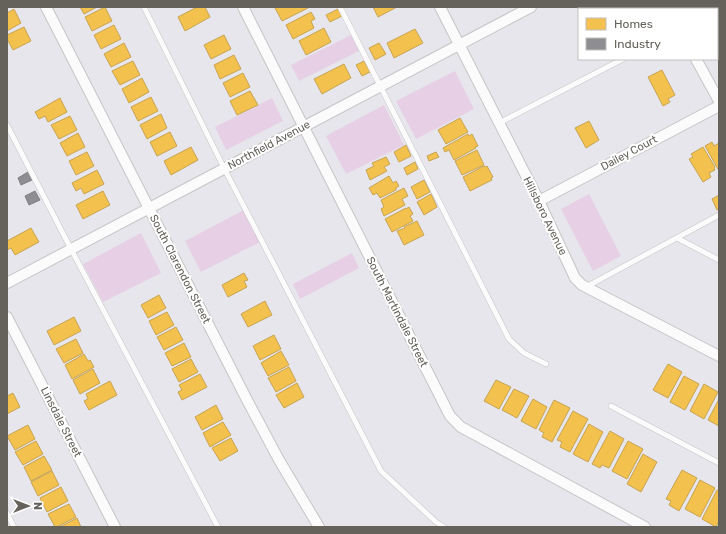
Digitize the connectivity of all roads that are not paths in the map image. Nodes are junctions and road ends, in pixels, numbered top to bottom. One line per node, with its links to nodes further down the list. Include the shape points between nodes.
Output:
1 (46, 7): 18 (street, South Clarendon Street)
2 (144, 7): 16 (lane)
3 (243, 7): 15 (street, South Martindale Street)
4 (340, 7): 10 (lane)
5 (440, 7): 7 (street, Hillsboro Avenue)
6 (531, 7): 7 (street, Northfield Avenue)
7 (459, 45): 10 (street, Northfield Avenue); 13 (street, Hillsboro Avenue)
8 (621, 60): 13 (lane)
9 (697, 60): 11 (street)
10 (380, 86): 15 (street, Northfield Avenue); 27 (lane, via 509,339 524,353)
11 (719, 101)
12 (719, 106): 17 (street, Dailey Court)
13 (499, 123): 17 (street, Hillsboro Avenue)
14 (7, 125): 21 (lane)
15 (303, 127): 16 (street, Northfield Avenue); 36 (street, South Martindale Street, via 455,423)
16 (224, 168): 18 (street, Northfield Avenue); 35 (lane, via 381,471)
17 (539, 201): 24 (street, Hillsboro Avenue, via 575,278)
18 (148, 208): 21 (street, Northfield Avenue); 34 (street, South Clarendon Street, via 279,460)
19 (719, 215): 20 (lane)
20 (678, 238): 22 (lane); 24 (lane)
21 (71, 249): 23 (street, Northfield Avenue); 33 (lane)
22 (719, 260)
23 (7, 283)
24 (586, 287): 26 (street, Hillsboro Avenue)
25 (7, 317): 32 (street, Linsdale Street)
26 (719, 356)
27 (546, 364)
28 (611, 406): 29 (lane)
29 (719, 463)
30 (7, 513): 31 (lane)
31 (14, 527)
32 (115, 527)
33 (218, 527)
34 (319, 527)
35 (444, 527)
36 (645, 527)

